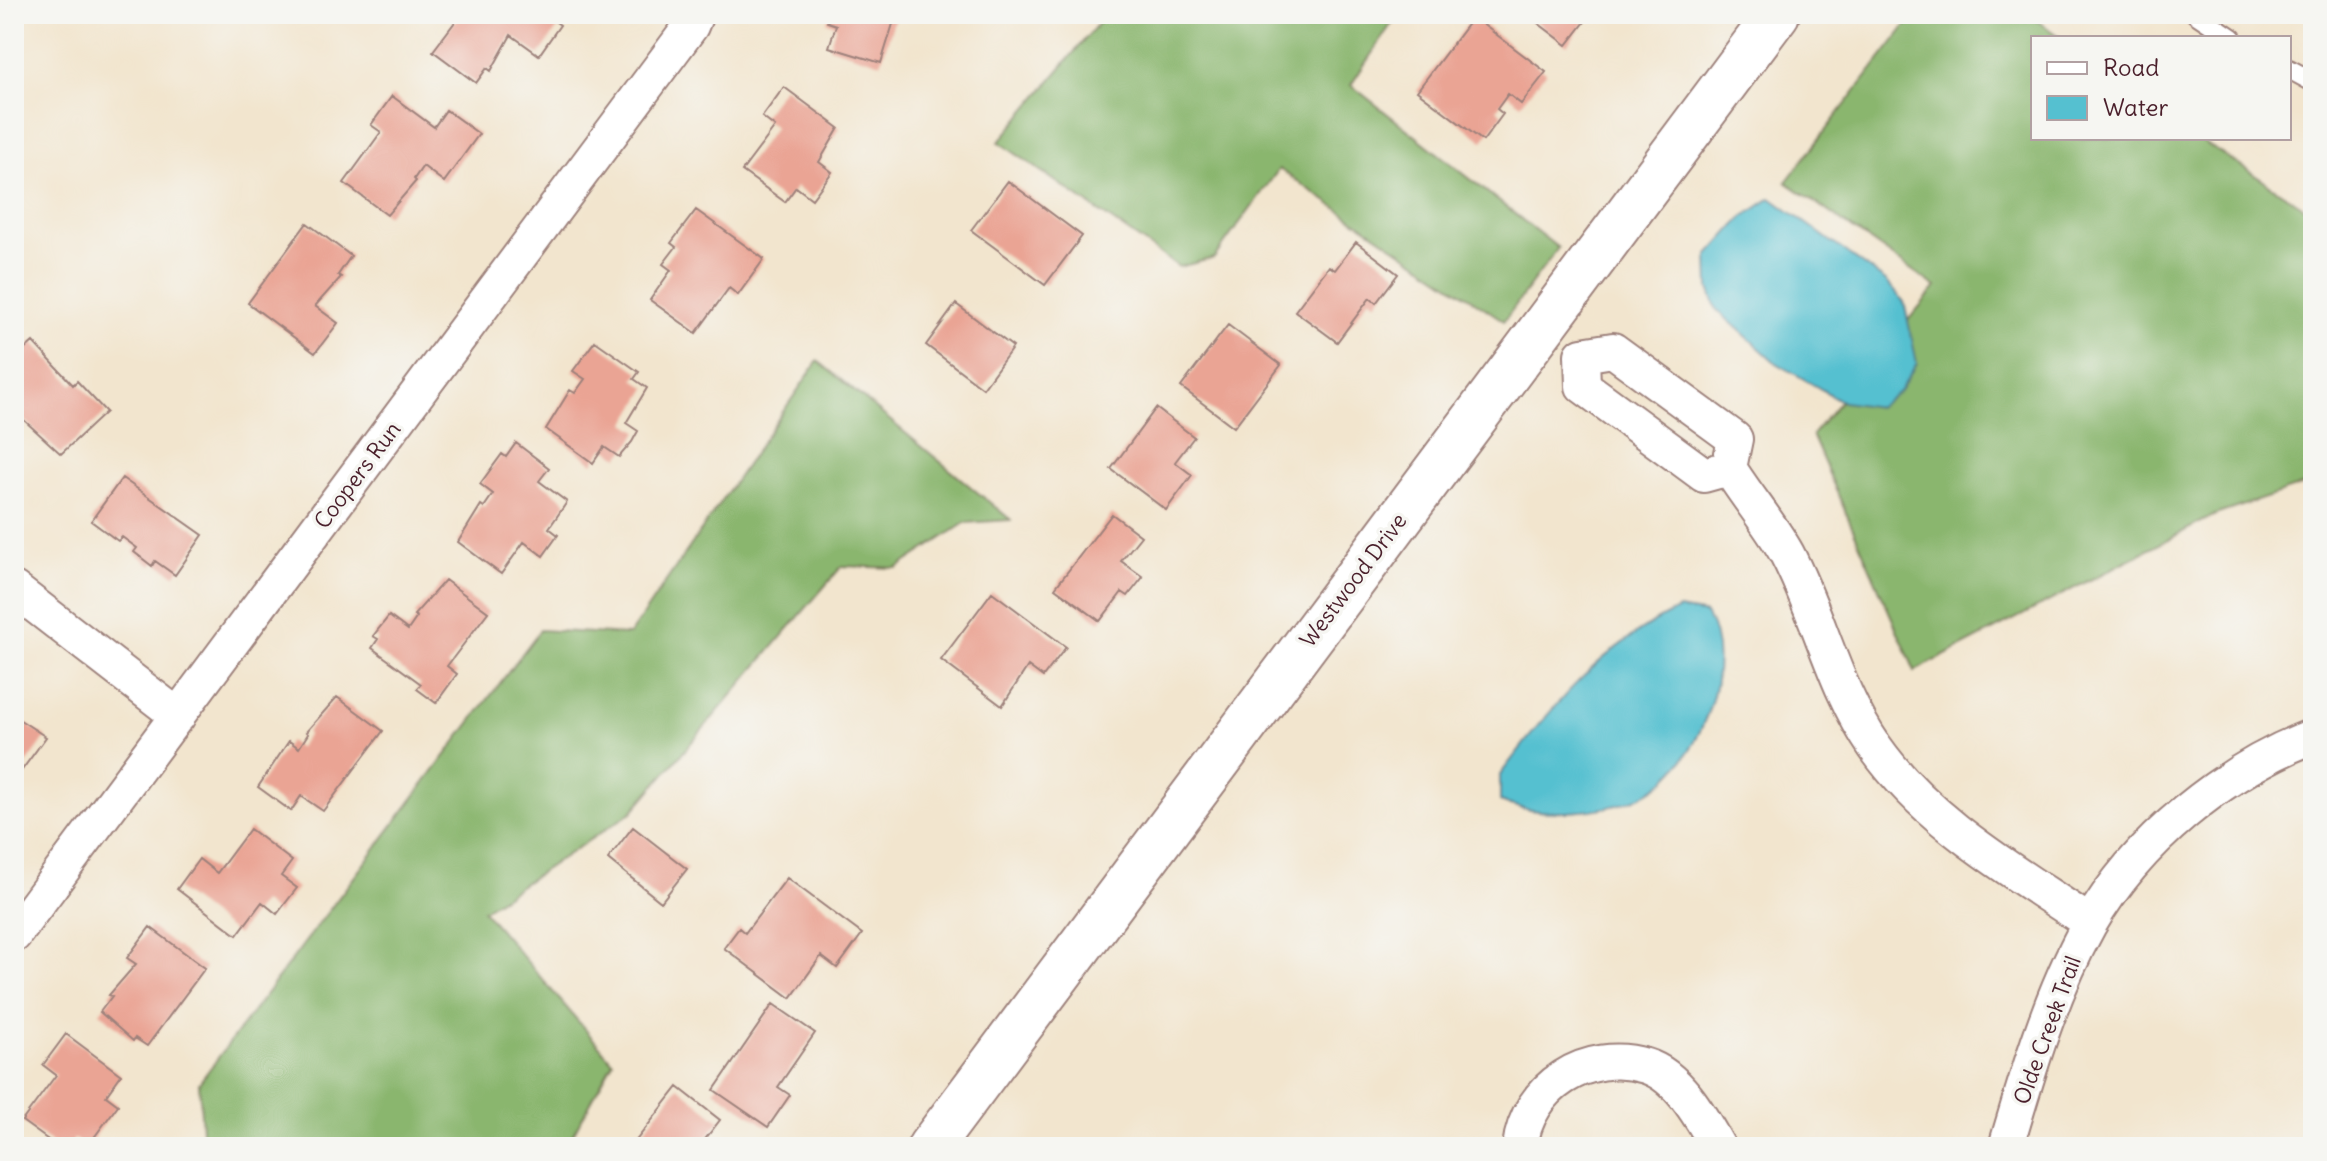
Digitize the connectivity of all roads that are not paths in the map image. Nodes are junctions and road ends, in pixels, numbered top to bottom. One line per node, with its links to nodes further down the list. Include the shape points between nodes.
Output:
1 (696, 14): 11 (street, Coopers Run)
2 (1777, 14): 7 (street, Westwood Drive)
3 (2196, 14): 4 (lane)
4 (2229, 36)
5 (2291, 70): 6 (lane)
6 (2313, 82)
7 (1543, 327): 8 (street); 15 (street, Westwood Drive)
8 (1582, 355): 9 (street, via 1583,386 1704,475); 9 (street, via 1613,350 1735,439)
9 (1729, 468): 13 (street, via 1786,553 1847,700 1876,749 1924,803)
10 (14, 589): 11 (street)
11 (178, 716): 14 (street, Coopers Run)
12 (2313, 736): 13 (street, Olde Creek Trail, via 2217,787 2183,815 2152,844)
13 (2090, 923): 18 (street, Olde Creek Trail, via 2062,979)
14 (14, 935)
15 (930, 1147)
16 (1520, 1147): 17 (street, via 1532,1105 1554,1083 1576,1068 1609,1062 1648,1066 1687,1095)
17 (1718, 1147)
18 (2006, 1147)

